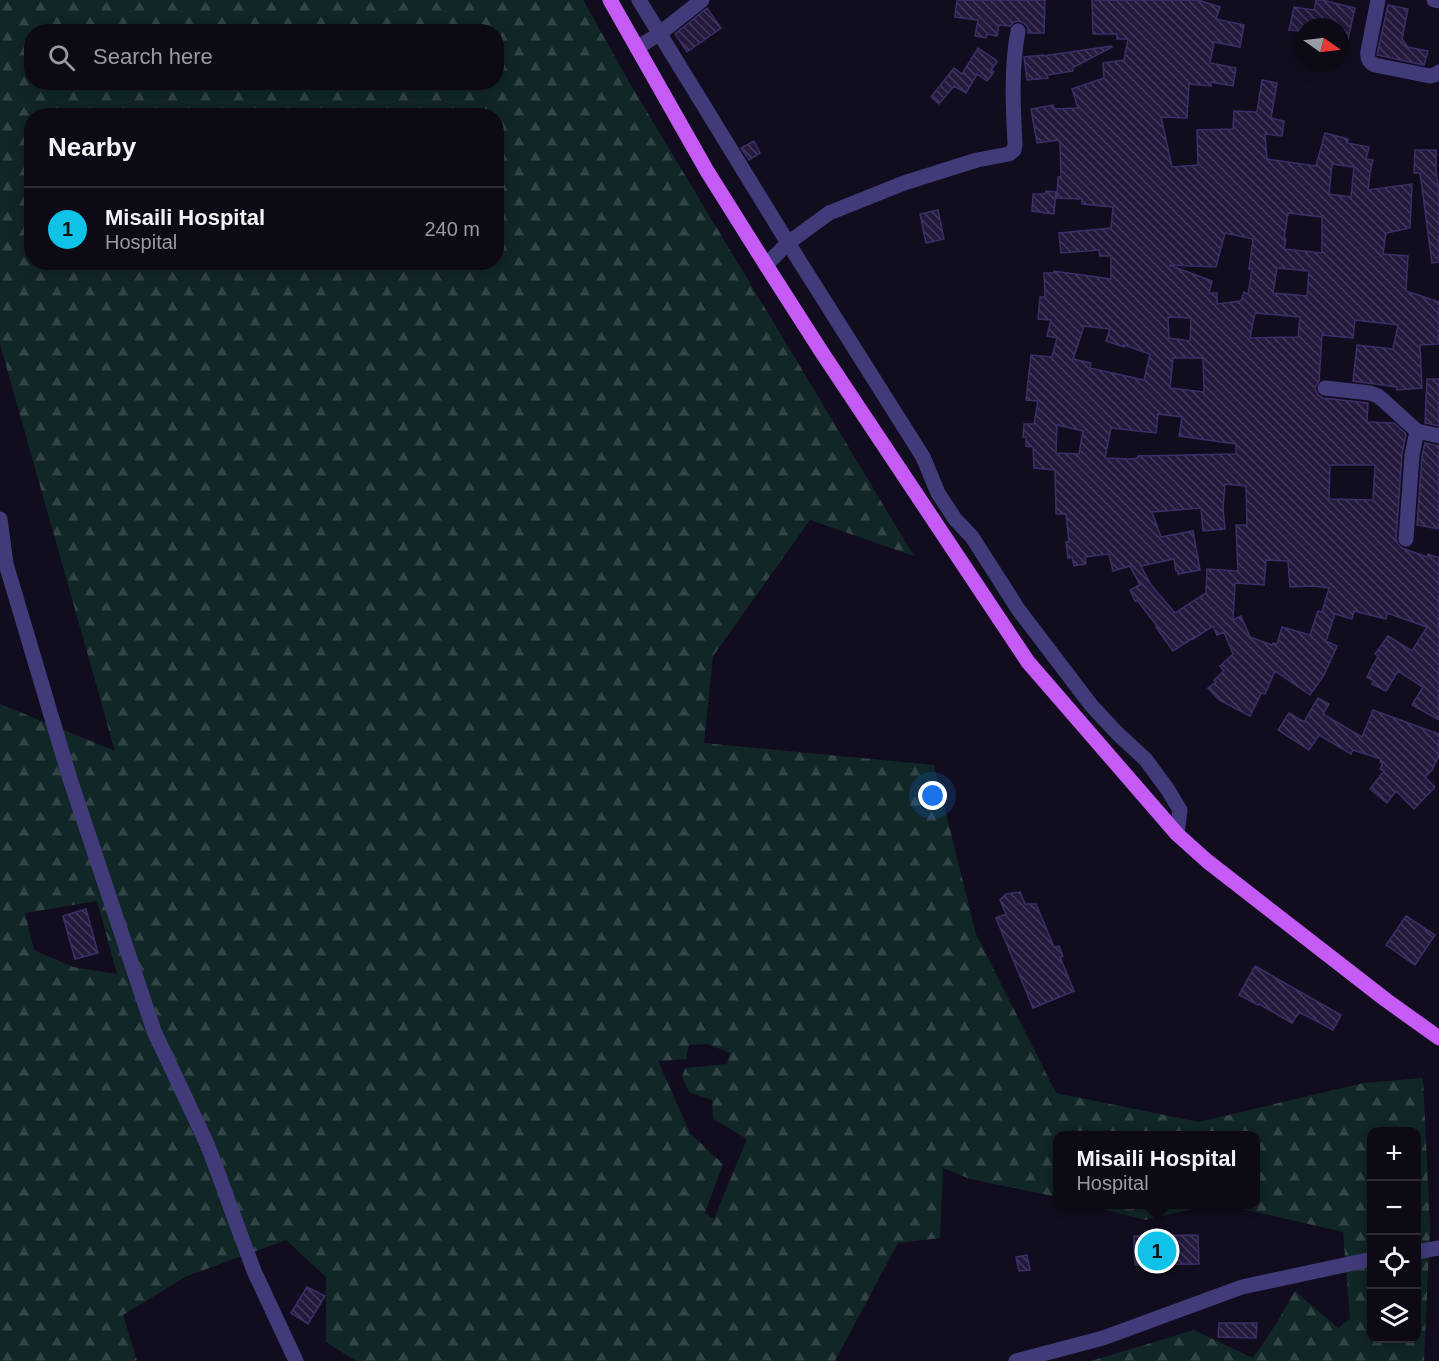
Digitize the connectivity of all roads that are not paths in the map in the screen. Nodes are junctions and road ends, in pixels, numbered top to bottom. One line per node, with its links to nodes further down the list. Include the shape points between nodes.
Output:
1 (610, 0): 9 (main road)
2 (639, 0): 8 (street)
3 (702, 0): 8 (street)
4 (1378, 0): 10 (street, via 1369,62 1430,75)
5 (1434, 0): 6 (street)
6 (1439, 2)
7 (1018, 31): 11 (street, via 1012,104 1014,150 915,180 829,213)
8 (659, 34): 9 (street); 11 (street)
9 (637, 48): 12 (main road)
10 (1439, 72)
11 (788, 243): 12 (street); 18 (street, via 923,458 955,519 972,537 1018,609 1091,705 1146,760 1168,790 1180,810)
12 (766, 266): 18 (main road, via 1028,662)
13 (1325, 388): 14 (street, via 1378,396)
14 (1417, 431): 15 (street); 17 (street)
15 (1439, 436)
16 (0, 519): 23 (street, via 6,564 63,757 154,1031 208,1146 254,1271)
17 (1406, 539)
18 (1177, 834): 19 (main road)
19 (1439, 1038)
20 (1439, 1248): 21 (street)
21 (1421, 1251)
22 (1367, 1260): 24 (street, via 1242,1287 1103,1338)
23 (296, 1361)
24 (1016, 1361)

